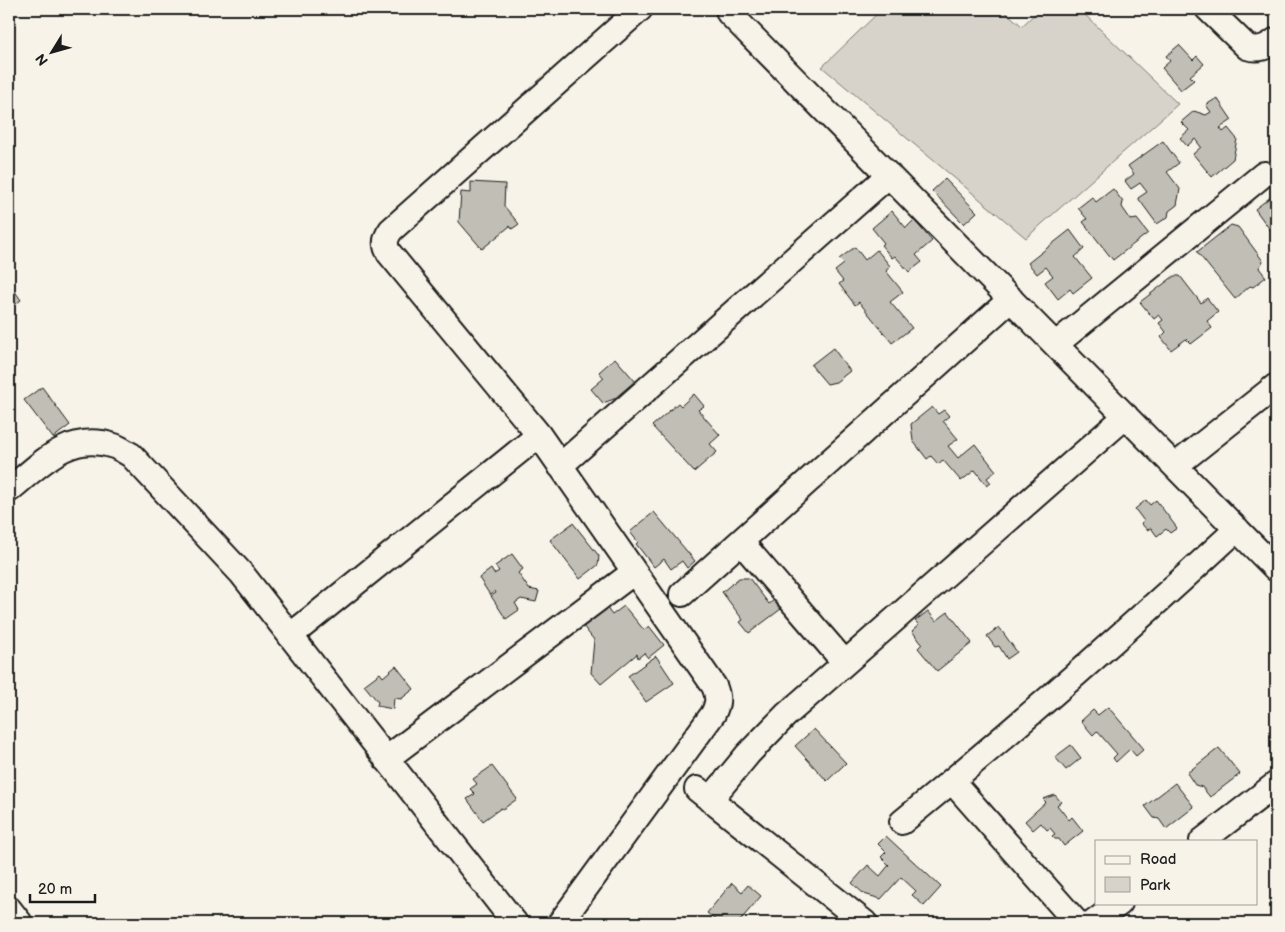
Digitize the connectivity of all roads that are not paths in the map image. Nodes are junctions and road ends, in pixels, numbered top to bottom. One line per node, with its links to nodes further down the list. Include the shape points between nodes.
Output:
1 (640, 9): 11 (street, via 391,230 386,239 389,253)
2 (1208, 9): 4 (street, via 1253,49 1265,47)
3 (729, 12): 6 (street)
4 (1276, 40)
5 (1264, 174): 8 (street)
6 (889, 175): 7 (street); 12 (street)
7 (1012, 300): 8 (street); 16 (street)
8 (1056, 344): 10 (street)
9 (1276, 386): 13 (street)
10 (1126, 416): 13 (street); 21 (street)
11 (539, 435): 12 (street); 20 (street)
12 (560, 466): 18 (street)
13 (1175, 466): 15 (street)
14 (9, 490): 20 (street, via 64,448 80,442 115,446 131,455 163,488 242,574)
15 (1236, 529): 17 (street); 23 (street, via 1095,658)
16 (740, 542): 19 (street); 21 (street)
17 (1276, 569)
18 (634, 572): 22 (street); 31 (street, via 714,686 718,700 713,714)
19 (682, 594)
20 (290, 636): 22 (street)
21 (845, 663): 32 (street, via 703,794)
22 (386, 759): 30 (street)
23 (952, 781): 25 (street); 33 (street)
24 (1276, 784): 26 (street)
25 (902, 822)
26 (1203, 840)
27 (1119, 904): 34 (street)
28 (9, 909): 29 (street)
29 (20, 923)
30 (515, 923)
31 (560, 923)
32 (865, 923)
33 (1077, 923)
34 (1093, 923)

